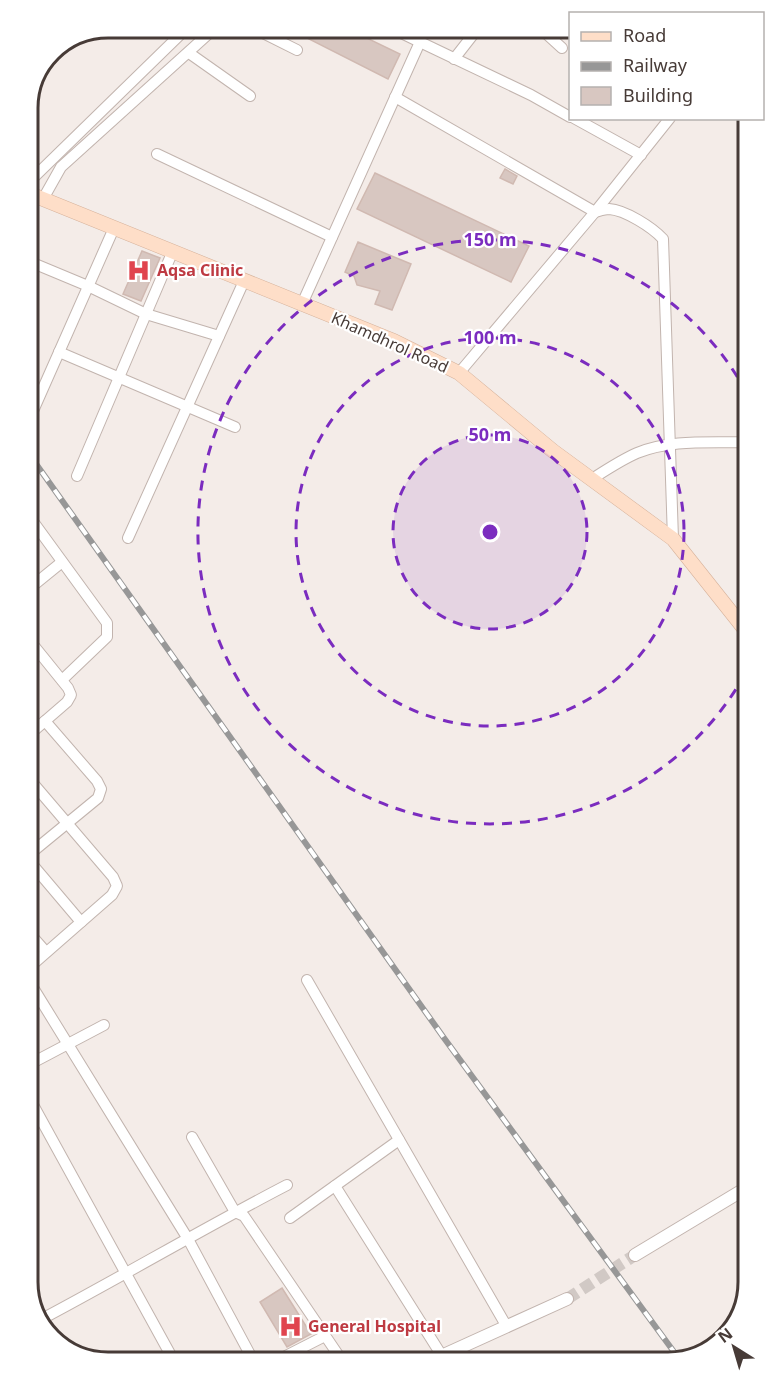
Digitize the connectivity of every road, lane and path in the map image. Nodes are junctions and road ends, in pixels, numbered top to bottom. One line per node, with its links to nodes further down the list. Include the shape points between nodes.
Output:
1 (177, 38): 19 (street)
2 (205, 38): 10 (street)
3 (273, 38): 9 (street)
4 (412, 38): 7 (street)
5 (470, 38): 11 (street)
6 (551, 38): 8 (street)
7 (420, 42): 11 (street); 13 (street)
8 (562, 48)
9 (297, 50)
10 (189, 53): 12 (street); 21 (street, via 61,167)
11 (454, 58): 14 (street)
12 (250, 96)
13 (395, 97): 22 (street); 24 (street)
14 (569, 116)
15 (576, 120): 18 (street)
16 (668, 120): 18 (street)
17 (157, 154): 24 (street)
18 (640, 155): 22 (street)
19 (38, 173)
20 (38, 197): 21 (main road, Khamdhrol Road)
21 (43, 199): 23 (main road, Khamdhrol Road)
22 (595, 212): 33 (street); 39 (street, via 618,211 655,230 663,239)
23 (114, 228): 25 (main road, Khamdhrol Road); 28 (street)
24 (332, 237): 29 (street)
25 (172, 253): 27 (main road, Khamdhrol Road); 30 (street)
26 (38, 266): 28 (street)
27 (244, 281): 29 (main road, Khamdhrol Road); 31 (street)
28 (88, 286): 30 (street); 32 (street)
29 (302, 304): 33 (main road, Khamdhrol Road, via 394,341)
30 (146, 314): 31 (street); 34 (street)
31 (219, 336): 36 (street)
32 (59, 352): 34 (street); 35 (street)
33 (459, 373): 41 (main road, Khamdhrol Road)
34 (119, 376): 36 (street); 40 (street)
35 (38, 400)
36 (188, 406): 37 (street); 43 (street)
37 (235, 427)
38 (738, 442): 39 (street)
39 (669, 444): 41 (street, via 636,453); 44 (street)
40 (77, 476)
41 (592, 479): 44 (main road, Khamdhrol Road)
42 (38, 529): 45 (street)
43 (128, 538)
44 (673, 539): 47 (main road, Khamdhrol Road)
45 (62, 562): 46 (street); 49 (street, via 109,629 107,637)
46 (38, 582)
47 (738, 621)
48 (38, 651): 49 (street)
49 (62, 680): 50 (street, via 71,695)
50 (45, 721): 51 (street); 53 (street, via 100,789 98,798)
51 (38, 727)
52 (38, 789): 53 (street)
53 (67, 824): 54 (street); 56 (street, via 117,886)
54 (38, 847)
55 (38, 872): 56 (street)
56 (81, 922): 58 (street)
57 (38, 943): 58 (street)
58 (46, 952): 59 (street)
59 (38, 959)
60 (307, 980): 67 (street)
61 (38, 996): 63 (street)
62 (104, 1025): 63 (street)
63 (67, 1044): 64 (street); 73 (street)
64 (38, 1061)
65 (38, 1114): 75 (street)
66 (192, 1137): 71 (street)
67 (399, 1140): 69 (street); 78 (street)
68 (287, 1185): 71 (street)
69 (335, 1186): 72 (street); 84 (street)
70 (738, 1193): 74 (street)
71 (235, 1212): 73 (street); 79 (street, via 244,1216)
72 (290, 1218)
73 (188, 1239): 75 (street); 81 (street)
74 (635, 1255)
75 (126, 1274): 77 (street); 80 (street)
76 (567, 1299): 78 (street)
77 (47, 1316)
78 (507, 1327): 85 (street)
79 (325, 1336): 82 (street); 83 (street)
80 (169, 1351)
81 (248, 1351)
82 (295, 1351)
83 (336, 1351)
84 (436, 1352)
85 (451, 1352)

